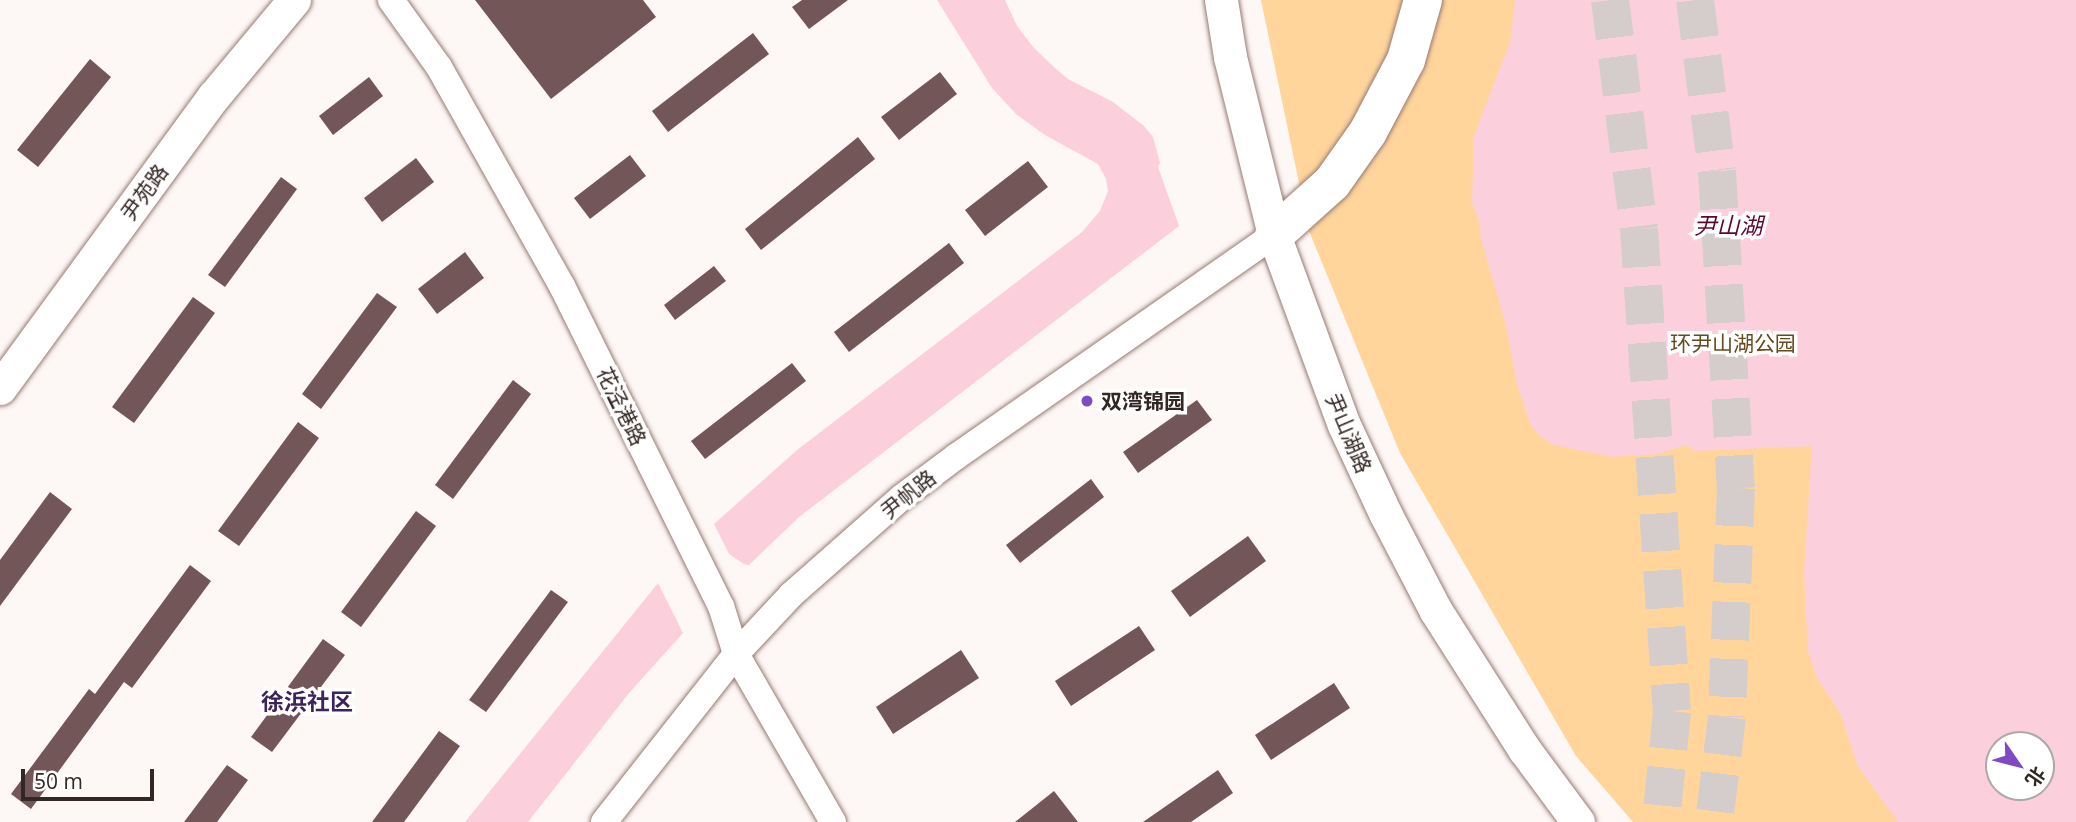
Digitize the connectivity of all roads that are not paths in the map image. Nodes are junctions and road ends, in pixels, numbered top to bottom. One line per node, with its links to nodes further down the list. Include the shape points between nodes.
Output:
1 (294, 0): 7 (main road, 尹苑路, via 214,96)
2 (391, 0): 8 (street, 花泾港路, via 439,67 562,286 721,606)
3 (1201, 0): 6 (main road, 尹山湖路, via 1214,72)
4 (1221, 0): 6 (main road, 尹山湖路)
5 (1423, 0): 6 (highway, via 1406,60 1368,132 1332,183)
6 (1266, 242): 8 (street, 尹帆路, via 901,498 790,595); 11 (main road, 尹山湖路, via 1328,435 1382,549 1462,690); 12 (main road, 尹山湖路, via 1344,425 1436,611)
7 (0, 388)
8 (736, 654): 9 (street, 尹帆路); 10 (street, 花泾港路)
9 (604, 822)
10 (833, 822)
11 (1557, 822)
12 (1578, 822)

